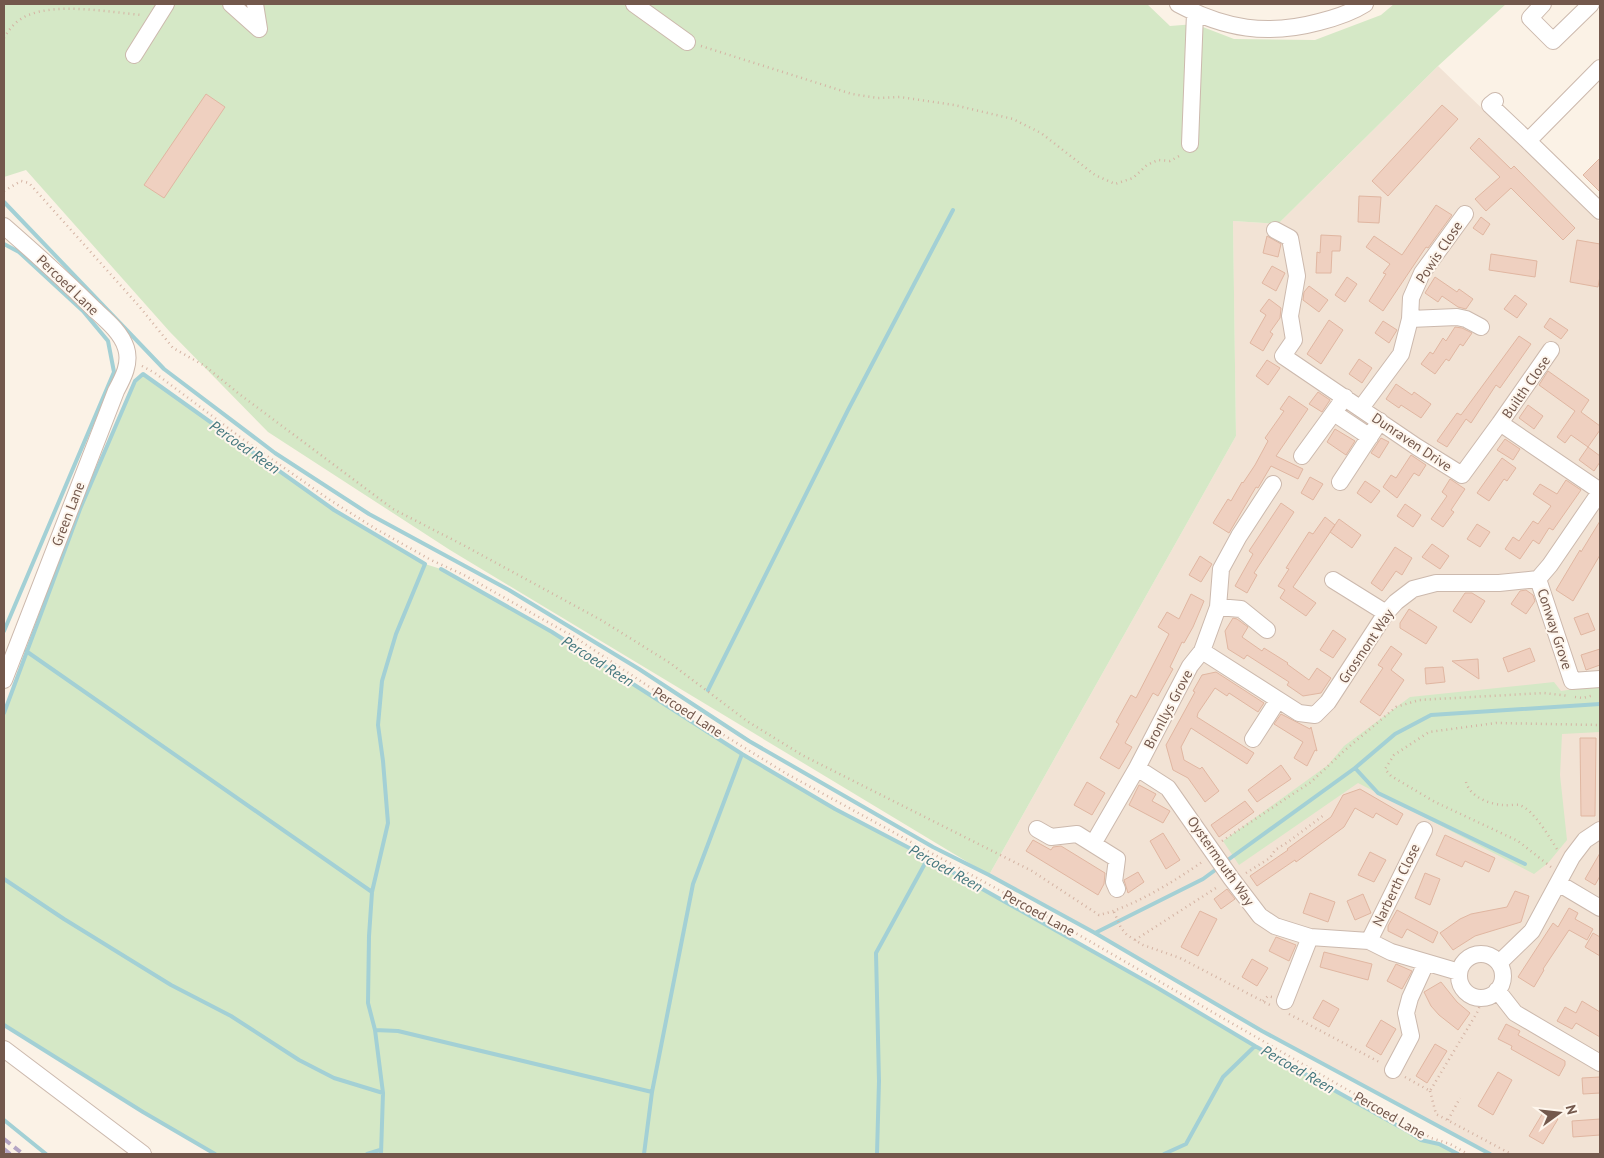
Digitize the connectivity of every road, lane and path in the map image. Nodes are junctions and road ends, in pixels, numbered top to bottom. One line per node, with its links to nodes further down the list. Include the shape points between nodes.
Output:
1 (230, 4): 2 (street, via 259,29)
2 (255, 4)
3 (634, 4): 11 (street)
4 (1178, 4): 9 (street)
5 (1365, 4): 9 (street, via 1329,20 1271,30 1243,28)
6 (1543, 4): 7 (street, via 1530,18 1554,41)
7 (1591, 4)
8 (162, 10): 10 (path, via 54,9 25,16 10,27); 12 (street)
9 (1195, 13): 16 (street)
10 (4, 38)
11 (687, 42): 16 (path, via 852,94 954,105 1013,119 1042,133 1095,175 1115,184 1133,178 1158,160 1170,160 1181,155)
12 (134, 56)
13 (1600, 68): 15 (street)
14 (1495, 101): 15 (street, via 1490,105)
15 (1528, 142): 18 (street)
16 (1190, 144)
17 (4, 191): 61 (path, via 21,181 29,183 173,348 205,366 393,510 601,620 670,663 747,721 802,756 1032,871 1099,915)
18 (1600, 211)
19 (1465, 214): 22 (street, Powis Close, via 1422,273 1411,298)
20 (4, 226): 25 (street, Percoed Lane, via 100,314 120,336)
21 (1275, 230): 26 (street, Dunraven Drive, via 1290,238 1297,276 1290,316 1294,340 1283,356)
22 (1410, 319): 23 (street, via 1457,318); 27 (street, Powis Close, via 1401,354)
23 (1481, 326)
24 (1551, 350): 30 (street, Builth Close)
25 (127, 353): 43 (street, Green Lane, via 126,372); 78 (path, Percoed Lane, via 330,500 576,638 787,774 1039,912 1431,1138)
26 (1345, 397): 27 (street, Dunraven Drive); 28 (street)
27 (1361, 408): 29 (street, Dunraven Drive)
28 (1334, 413): 31 (street); 32 (street)
29 (1380, 421): 30 (street, Dunraven Drive, via 1462,475); 31 (street)
30 (1500, 423): 35 (street)
31 (1370, 437): 33 (street)
32 (1302, 456)
33 (1340, 482)
34 (1273, 484): 38 (street, Bronllys Grove, via 1221,569)
35 (1600, 492): 36 (street)
36 (1538, 579): 39 (street, Grosmont Way, via 1436,583 1413,589); 42 (street, Conway Grove, via 1572,680)
37 (1333, 580): 39 (street)
38 (1218, 607): 40 (street, via 1241,609); 41 (street, Bronllys Grove)
39 (1386, 613): 45 (street, Grosmont Way, via 1328,702 1315,715 1299,713)
40 (1267, 630)
41 (1202, 651): 45 (street, Grosmont Way); 48 (street, Bronllys Grove, via 1190,666)
42 (1600, 679)
43 (4, 680)
44 (1600, 694): 55 (path, via 1583,698 1544,693 1420,700 1396,707 1311,782)
45 (1278, 700): 47 (street)
46 (1600, 725): 58 (path, via 1496,723 1429,732 1394,755 1385,769 1391,776 1435,802 1518,841)
47 (1253, 739)
48 (1137, 768): 54 (street, Bronllys Grove); 55 (street, Oystermouth Way, via 1168,788)
49 (1466, 782): 56 (path, via 1481,799 1493,804 1519,805 1536,817 1560,853)
50 (1324, 815): 57 (path, via 1275,850 1270,858)
51 (1037, 830): 54 (street, via 1051,837 1077,834)
52 (1424, 830): 64 (street, Narberth Close)
53 (1600, 830): 56 (street, via 1585,840)
54 (1093, 844): 59 (street, via 1117,859 1114,882)
55 (1210, 848): 57 (street, Oystermouth Way); 61 (path, via 1180,878)
56 (1572, 857): 58 (street)
57 (1232, 880): 62 (street, Oystermouth Way, via 1260,916 1275,926); 63 (path)
58 (1560, 880): 60 (street); 66 (street, via 1532,931)
59 (1117, 889)
60 (1600, 908)
61 (1114, 912): 63 (path, via 1121,928)
62 (1310, 937): 64 (street, Oystermouth Way); 70 (street)
63 (1134, 940): 70 (path, via 1180,958)
64 (1369, 941): 65 (street, Oystermouth Way, via 1390,952)
65 (1426, 963): 67 (street, Oystermouth Way); 73 (street, via 1406,1013 1411,1036)
66 (1499, 963): 67 (street, via 1492,957 1476,954 1464,961); 68 (street, via 1503,975)
67 (1459, 972): 69 (street, via 1461,985 1468,994)
68 (1497, 990): 69 (street); 72 (street, via 1514,1013)
69 (1482, 998): 74 (path, via 1478,1011)
70 (1281, 1007): 73 (path)
71 (4, 1049): 77 (street)
72 (1600, 1064)
73 (1392, 1070): 74 (path)
74 (1430, 1091): 76 (path, via 1436,1114)
75 (1460, 1098): 76 (path)
76 (1448, 1120): 79 (path)
77 (143, 1154)
78 (1468, 1154)
79 (1511, 1154)

